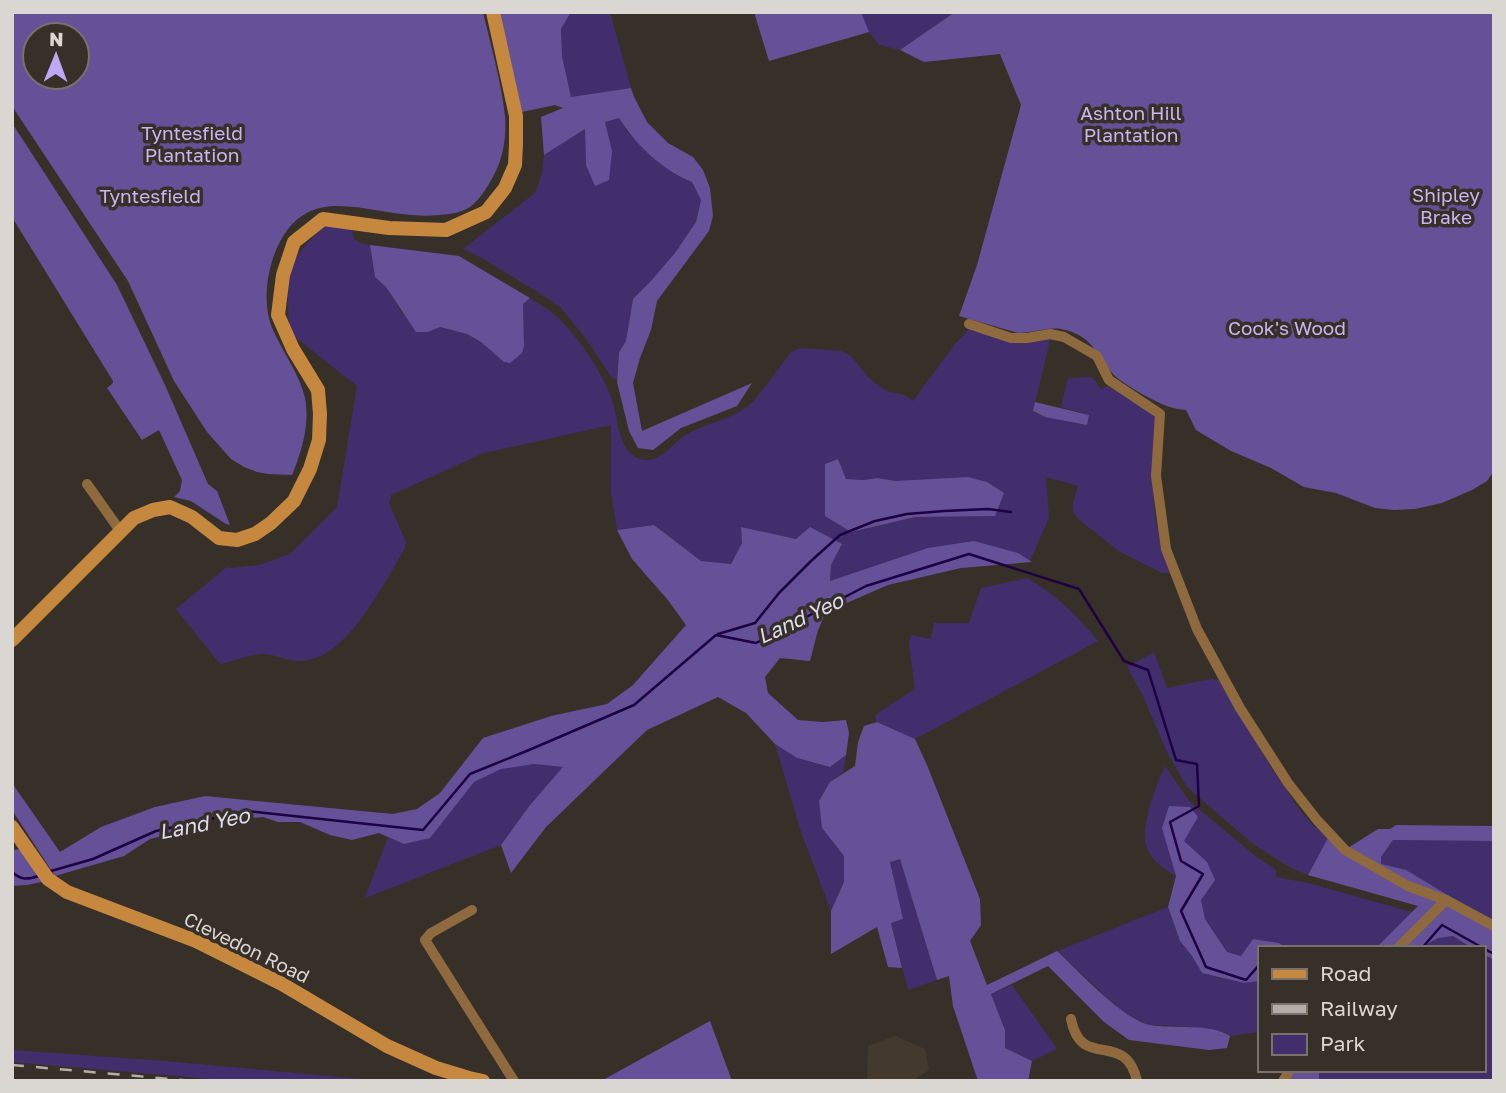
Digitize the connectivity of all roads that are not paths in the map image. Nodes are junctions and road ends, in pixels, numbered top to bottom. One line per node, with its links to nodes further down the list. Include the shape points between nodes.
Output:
1 (493, 12): 4 (main road, via 516,116 516,144 515,165 505,188 486,212 446,230 323,219 294,242 283,275 278,315 318,390 320,414 319,440 294,501 255,534 237,540 219,538 170,507 134,518)
2 (969, 324): 7 (street, via 1010,338 1064,337 1097,356 1109,380 1160,414 1156,476 1166,549 1197,629 1240,708 1288,783 1345,850 1408,886)
3 (88, 484): 4 (street)
4 (121, 532): 5 (main road)
5 (12, 640)
6 (12, 827): 12 (main road, Clevedon Road, via 45,874 67,892 196,941 387,1046 436,1068)
7 (1446, 900): 9 (street); 10 (street)
8 (472, 910): 13 (street, via 425,940)
9 (1494, 926)
10 (1400, 946)
11 (1070, 1019): 14 (street, via 1078,1039 1087,1047 1121,1054 1131,1063)
12 (483, 1081)
13 (514, 1081)
14 (1137, 1081)

